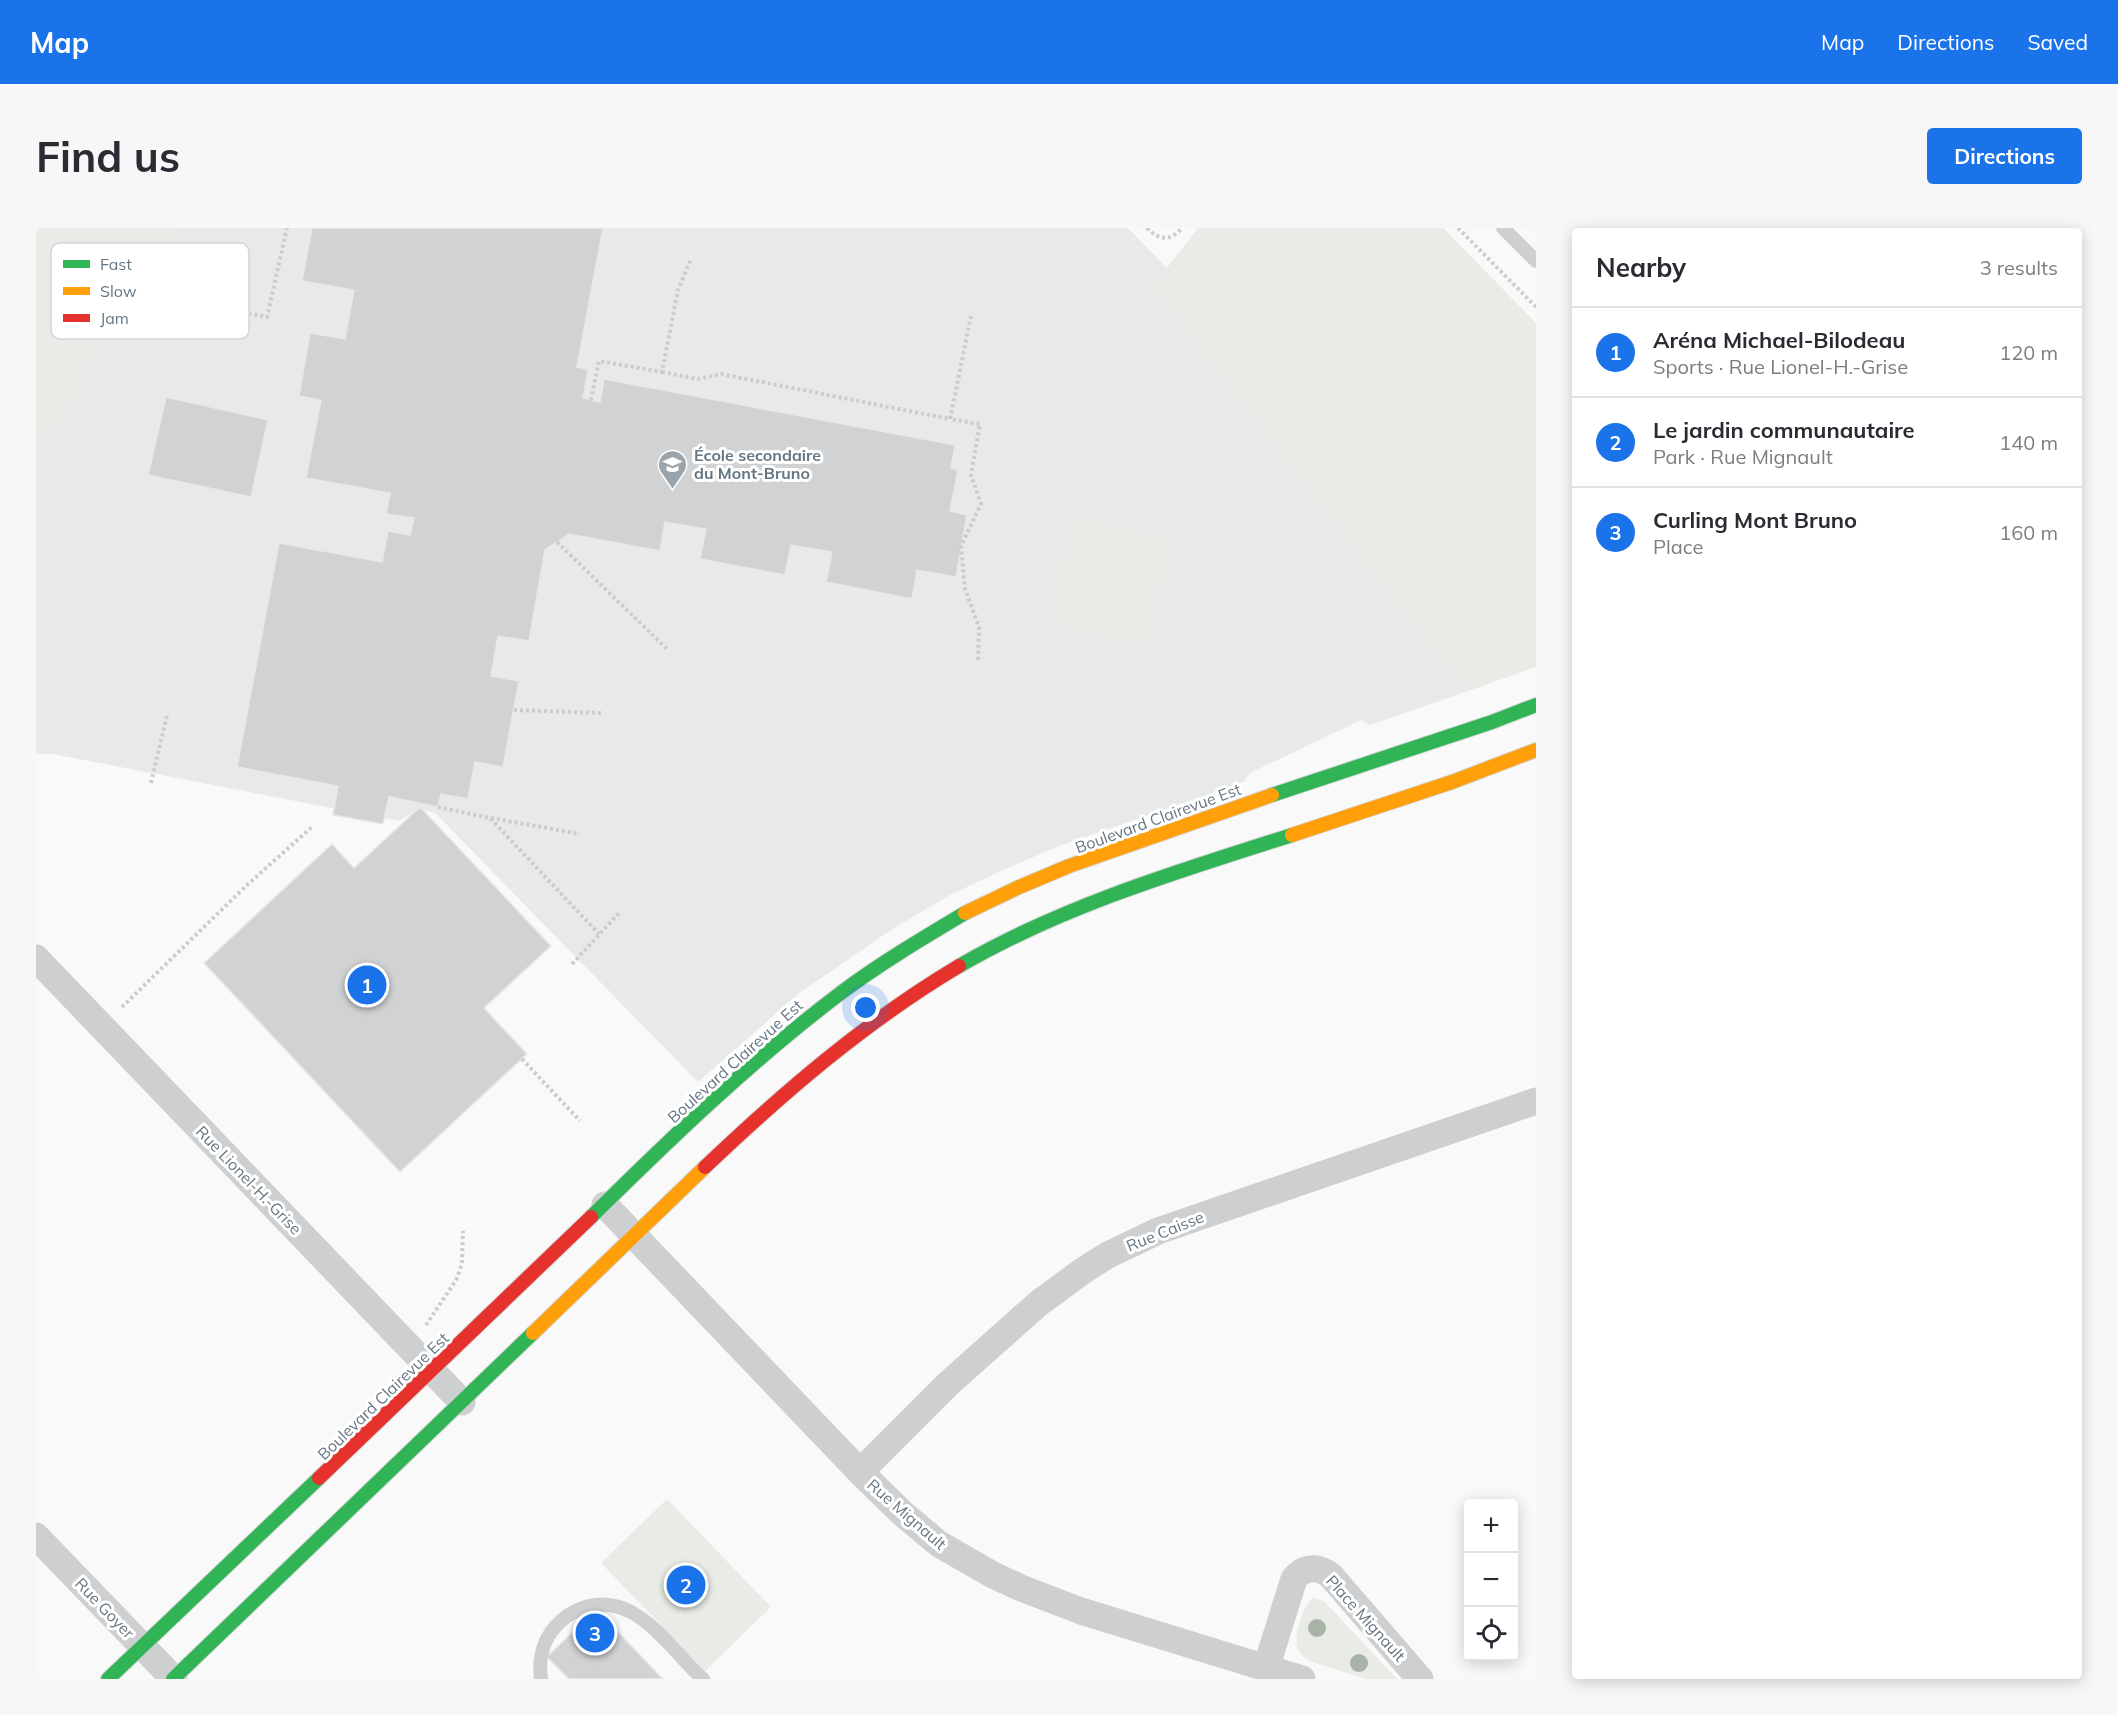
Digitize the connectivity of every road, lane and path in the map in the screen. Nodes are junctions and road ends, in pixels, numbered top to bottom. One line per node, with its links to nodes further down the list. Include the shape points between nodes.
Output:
1 (287, 228): 9 (path, via 267,317)
2 (1148, 228): 3 (path, via 1166,239)
3 (1182, 228)
4 (1458, 228): 8 (path)
5 (1503, 228): 7 (lane)
6 (690, 261): 11 (path, via 678,290)
7 (1536, 261)
8 (1536, 307)
9 (249, 314)
10 (971, 316): 13 (path)
11 (662, 372): 12 (path, via 599,361); 13 (path, via 698,379 721,374)
12 (591, 400)
13 (950, 419): 16 (path, via 980,424 971,475 981,504 962,546 965,589 979,627)
14 (557, 542): 15 (path)
15 (667, 649)
16 (978, 660)
17 (1536, 705): 35 (street, Boulevard Clairevue Est, via 1128,845 970,910 916,941 799,1024 744,1071)
18 (514, 710): 19 (path)
19 (601, 713)
20 (167, 716): 22 (path)
21 (1536, 750): 37 (street, via 1097,901 997,946 910,995 833,1052 760,1115)
22 (152, 783)
23 (438, 807): 24 (path)
24 (490, 818): 26 (path); 28 (path)
25 (313, 826): 31 (path)
26 (580, 834)
27 (621, 912): 28 (path)
28 (599, 934): 30 (path)
29 (36, 958): 31 (street, Rue Lionel-H.-Grise)
30 (572, 963)
31 (102, 1027): 39 (street, Rue Lionel-H.-Grise)
32 (522, 1059): 34 (path)
33 (1536, 1101): 41 (street, Rue Caisse, via 1158,1231 1108,1256 1017,1321)
34 (580, 1121)
35 (605, 1205): 37 (street, Rue Mignault); 39 (street, Boulevard Clairevue Est)
36 (463, 1231): 38 (path, via 462,1264 456,1280)
37 (634, 1236): 40 (street); 41 (street, Rue Mignault)
38 (424, 1328)
39 (433, 1371): 40 (street, Rue Lionel-H.-Grise); 43 (street, Boulevard Clairevue Est)
40 (462, 1402): 46 (street)
41 (860, 1472): 44 (street, Rue Mignault, via 939,1544 993,1575 1081,1611)
42 (36, 1536): 43 (street, Rue Goyer)
43 (142, 1646): 45 (street, Boulevard Clairevue Est); 46 (street, Rue Goyer)
44 (1266, 1668): 49 (street, Rue Mignault); 50 (street, Place Mignault, via 1294,1579 1303,1571 1315,1569 1330,1576)
45 (108, 1679)
46 (174, 1679)
47 (541, 1679): 48 (lane, via 542,1651 556,1625 573,1612 602,1604 621,1607 640,1617)
48 (703, 1679)
49 (1302, 1679)
50 (1420, 1679)

